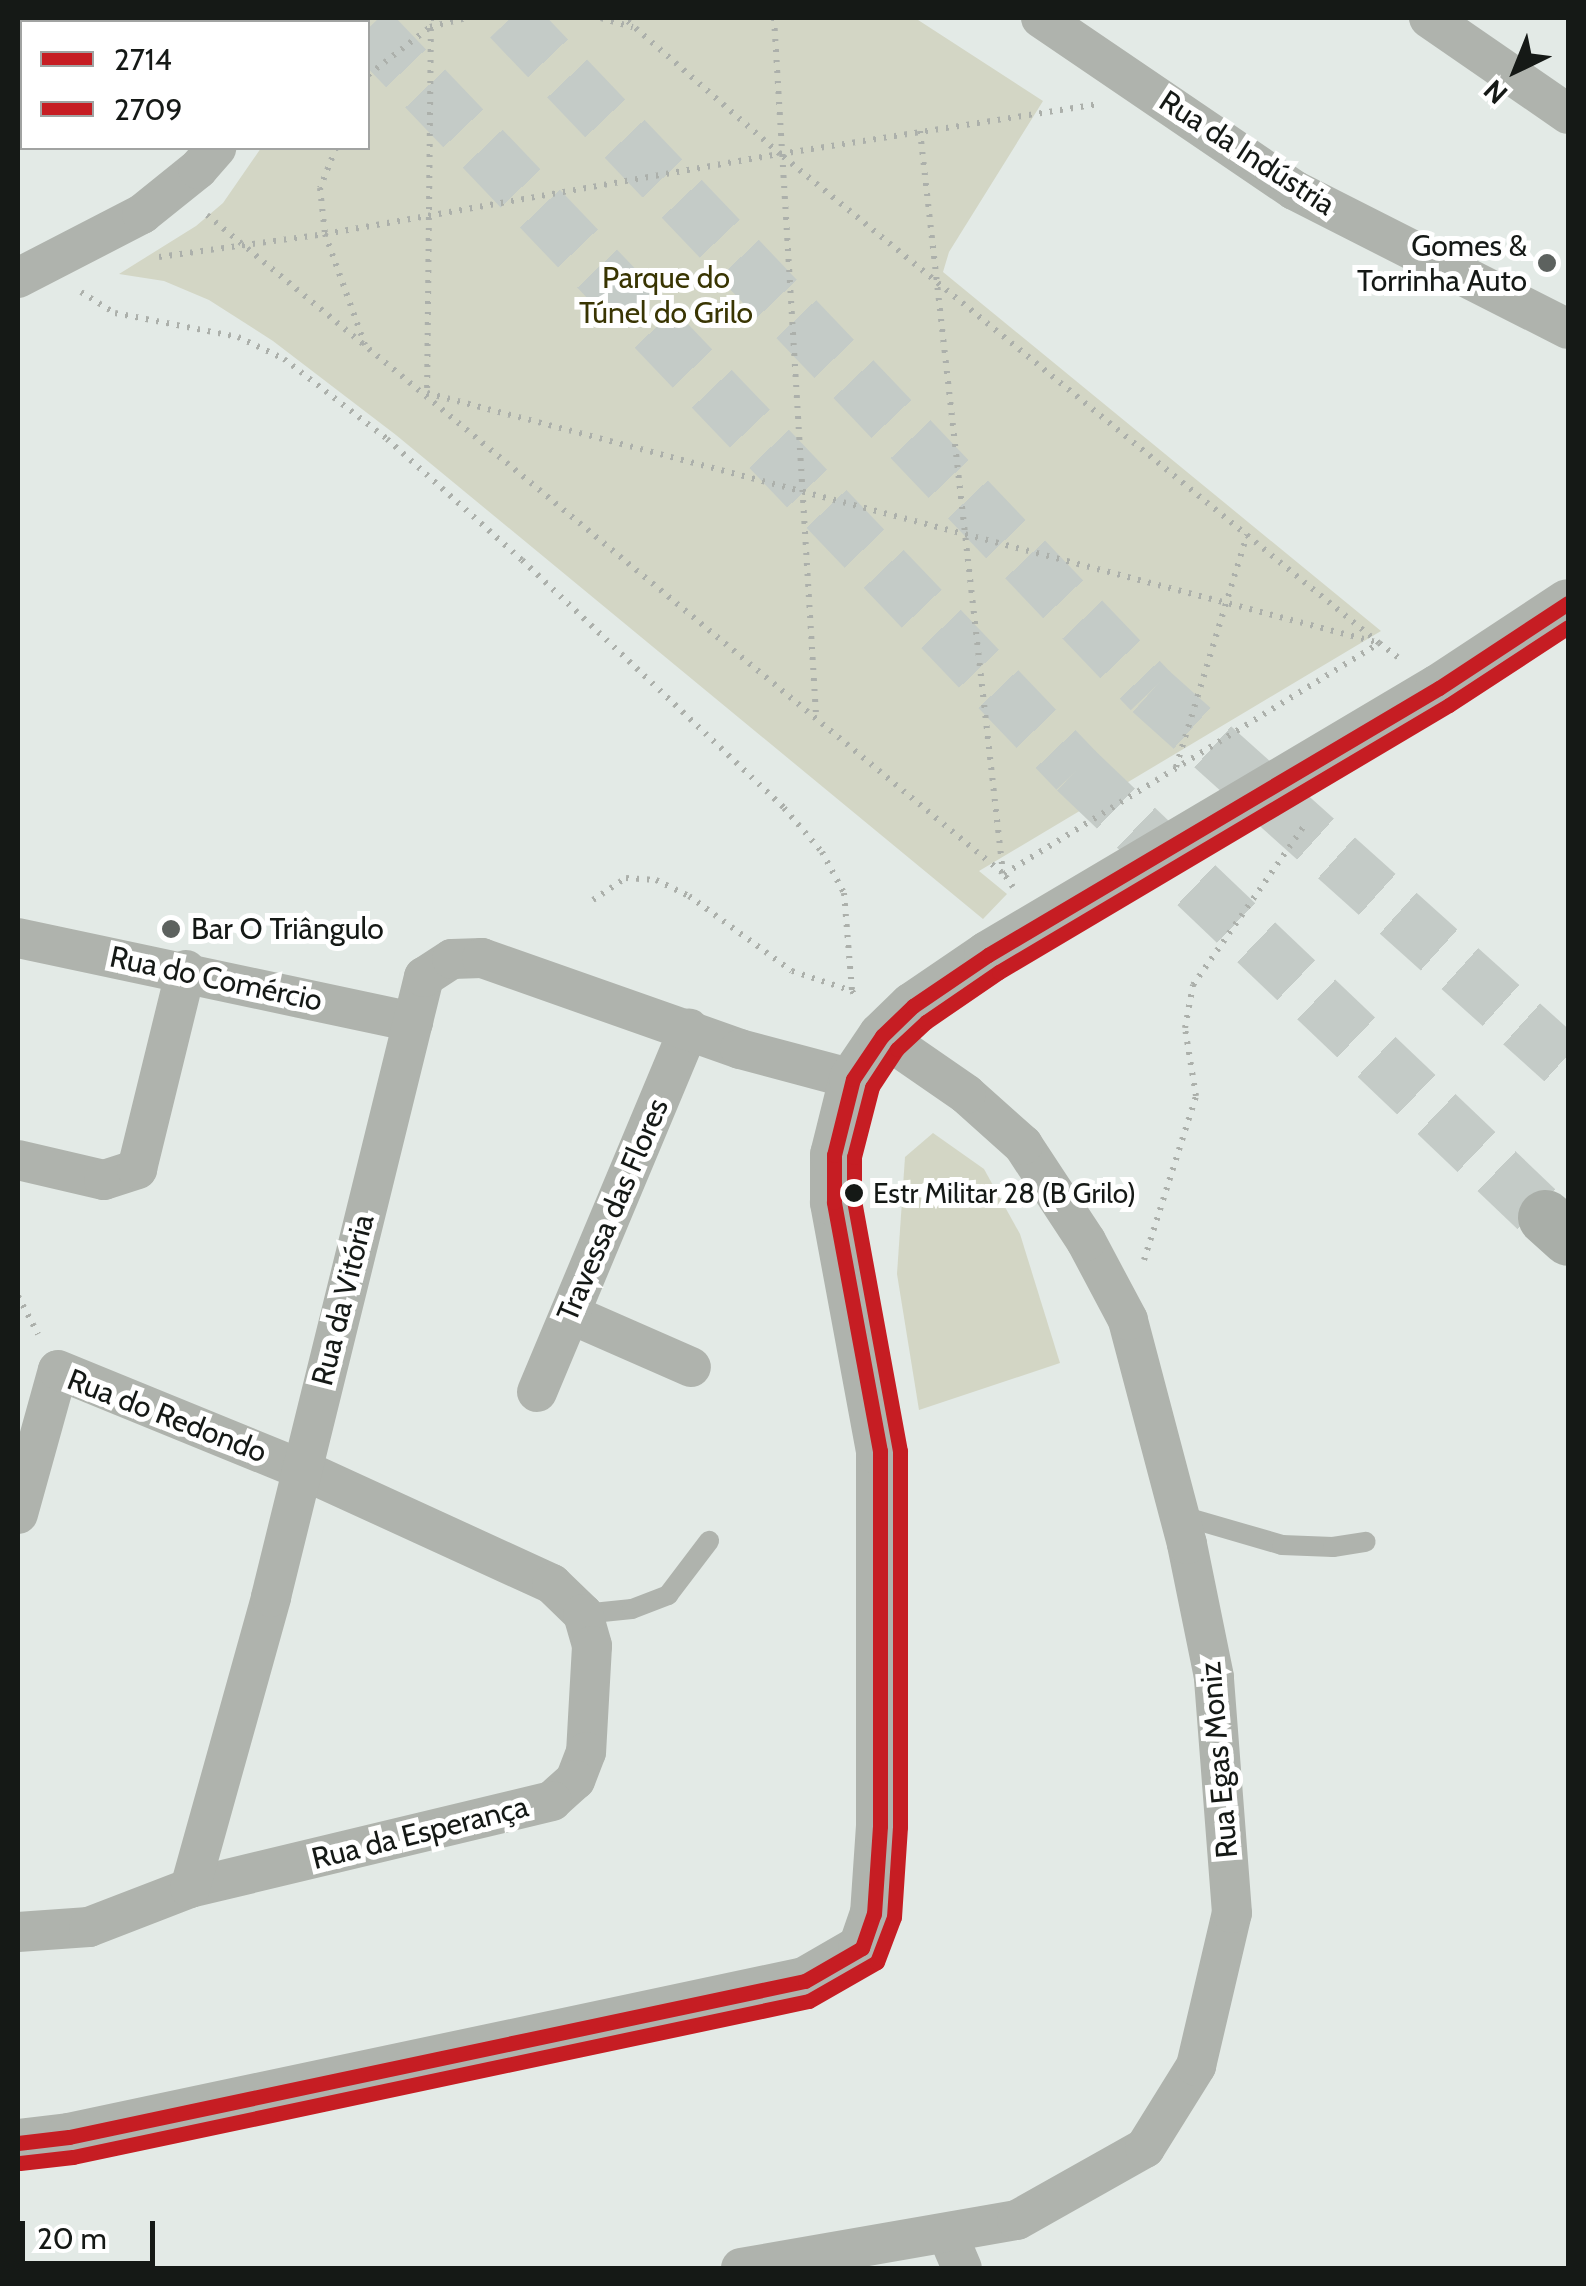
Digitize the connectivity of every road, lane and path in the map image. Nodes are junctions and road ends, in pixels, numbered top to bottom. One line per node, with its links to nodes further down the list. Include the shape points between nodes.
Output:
1 (466, 18): 7 (path)
2 (601, 18): 8 (path)
3 (624, 18): 8 (path)
4 (774, 18): 14 (path)
5 (1041, 18): 10 (street, Rua da Indústria)
6 (1429, 18): 11 (street)
7 (430, 22): 9 (path); 16 (path)
8 (637, 28): 14 (path)
9 (370, 73)
10 (1157, 96): 12 (path); 22 (street, Rua da Indústria, via 1294,190)
11 (1568, 114)
12 (920, 132): 14 (path); 21 (path)
13 (335, 150): 17 (path, via 320,188)
14 (780, 154): 16 (path); 21 (path); 25 (path)
15 (191, 163): 18 (path); 20 (street, via 142,214)
16 (426, 217): 17 (path); 24 (path)
17 (325, 234): 18 (path); 23 (path)
18 (242, 245): 19 (path); 23 (path)
19 (152, 258)
20 (35, 270): 40 (path, via 115,313 238,338 284,359 387,439 784,808 822,852 844,893)
21 (937, 280): 26 (path); 27 (path)
22 (1568, 328)
23 (366, 346): 24 (path)
24 (427, 393): 25 (path); 32 (path)
25 (802, 489): 26 (path); 32 (path)
26 (966, 534): 28 (path); 35 (path)
27 (1247, 535): 28 (path); 30 (path)
28 (1227, 602): 30 (path); 33 (path)
29 (1568, 602): 31 (street)
30 (1379, 643): 31 (path); 33 (path)
31 (1439, 688): 37 (street)
32 (816, 716): 35 (path)
33 (1176, 768): 35 (path)
34 (1315, 812): 47 (path, via 1193,985 1186,1028 1196,1096)
35 (1004, 874): 37 (path)
36 (592, 900): 40 (path, via 626,878 656,880 689,896 792,971)
37 (1040, 925): 43 (street, via 914,1006)
38 (18, 938): 39 (street, Rua do Comércio)
39 (186, 970): 41 (street, Rua do Comércio); 45 (street, via 137,1169 104,1180)
40 (852, 991): 43 (path)
41 (413, 1022): 42 (street, Rua da Vitória, via 424,977 452,960 482,958); 50 (street, Rua da Vitória)
42 (689, 1028): 44 (street, Rua da Vitória); 46 (street, Travessa das Flores)
43 (882, 1036): 44 (street); 47 (street, Rua Egas Moniz, via 966,1094 1023,1145)
44 (853, 1079): 58 (street, via 834,1155 834,1202 880,1451 880,1826 874,1914 862,1948 805,1981)
45 (18, 1160)
46 (570, 1314): 48 (street); 49 (street, Travessa das Flores)
47 (1128, 1320): 52 (street, Rua Egas Moniz)
48 (690, 1367)
49 (537, 1392)
50 (301, 1468): 51 (street, Rua do Redondo, via 58,1370); 55 (street, via 552,1584); 56 (street, Rua da Vitória)
51 (18, 1514)
52 (1179, 1516): 54 (lane, via 1282,1545); 59 (street, Rua Egas Moniz, via 1214,1677 1232,1913 1196,2066 1144,2148)
53 (709, 1541): 55 (lane, via 668,1594 632,1609)
54 (1366, 1542)
55 (583, 1614): 56 (street, Rua da Esperança, via 592,1646 586,1752 575,1780 552,1801)
56 (190, 1888): 57 (street, via 89,1927)
57 (18, 1932)
58 (18, 2143)
59 (954, 2251): 60 (street, Rua Egas Moniz)
60 (782, 2265): 61 (street, Rua Egas Moniz)
61 (741, 2268)

